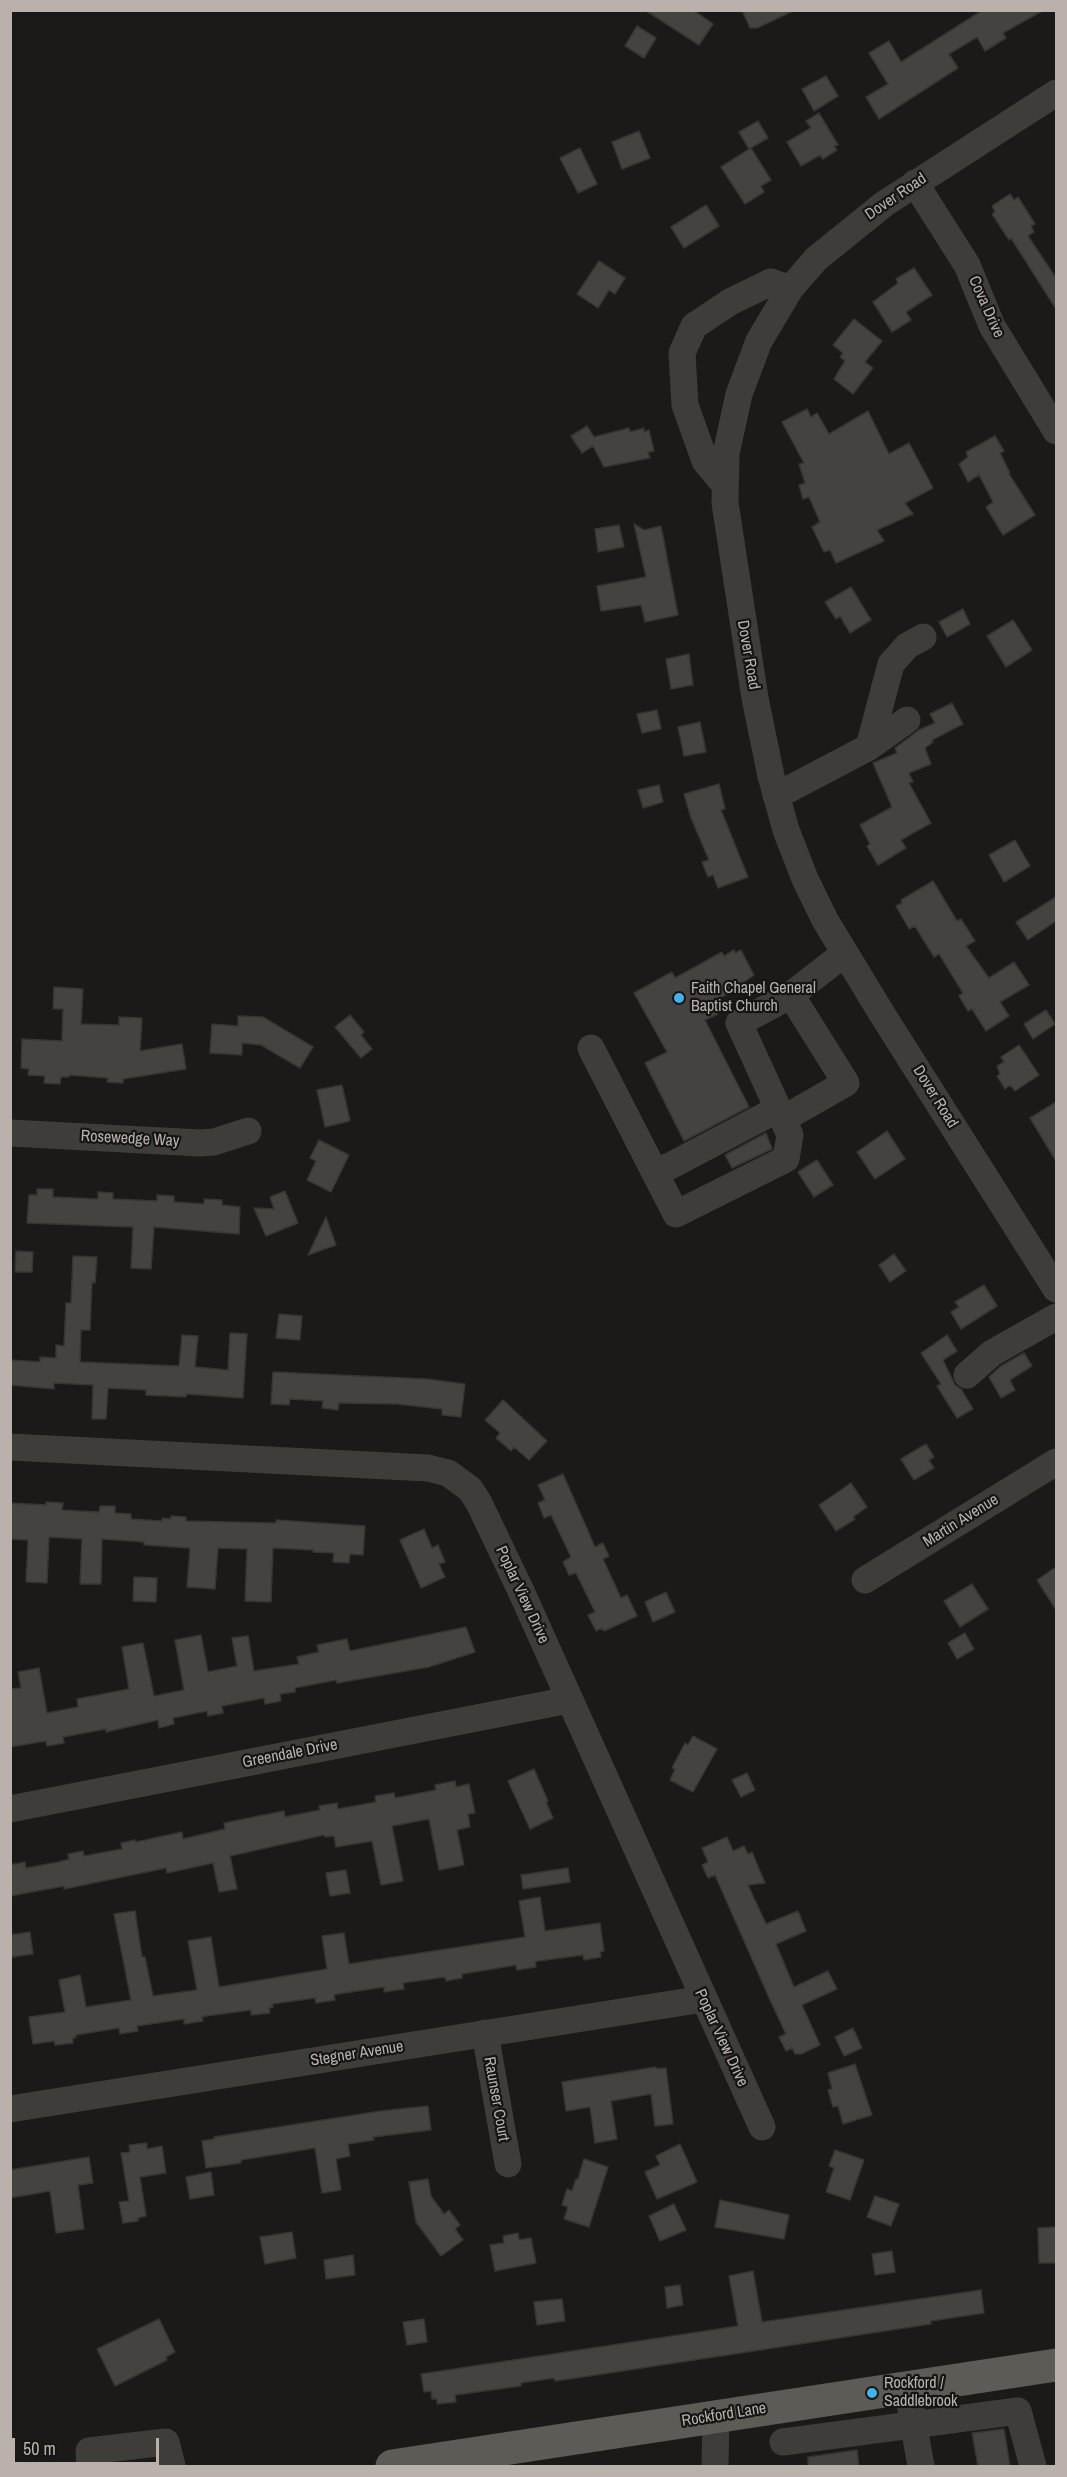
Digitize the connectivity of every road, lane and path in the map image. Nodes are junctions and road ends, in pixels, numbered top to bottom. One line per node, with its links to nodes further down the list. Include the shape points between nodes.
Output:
1 (1056, 93): 2 (street, Dover Road)
2 (915, 183): 3 (street, Dover Road, via 835,241); 4 (street, Cova Drive, via 967,265 992,326)
3 (790, 289): 5 (street, Dover Road, via 759,341 739,394 726,454); 5 (street, via 771,282 730,302 694,326 682,353 685,405 705,461)
4 (1056, 431)
5 (725, 485): 9 (street, Dover Road, via 730,547)
6 (923, 637): 8 (street, via 907,646 891,663)
7 (907, 720): 8 (street)
8 (869, 747): 9 (street)
9 (776, 796): 10 (street, Dover Road, via 805,879)
10 (845, 954): 11 (street); 17 (street, Dover Road)
11 (791, 995): 13 (street, via 739,1023); 13 (street, via 846,1083)
12 (591, 1048): 16 (street)
13 (784, 1121): 16 (street); 16 (street, via 786,1159 676,1214)
14 (248, 1131): 15 (street, Rosewedge Way, via 200,1143)
15 (10, 1133)
16 (654, 1171)
17 (1056, 1289)
18 (1056, 1317): 19 (street, via 992,1353)
19 (967, 1375)
20 (10, 1447): 23 (street, Poplar View Drive, via 428,1468 448,1473 470,1489 479,1503)
21 (1056, 1462): 22 (street, Martin Avenue)
22 (865, 1580)
23 (569, 1700): 24 (street, Greendale Drive); 25 (street, Poplar View Drive)
24 (10, 1809)
25 (704, 1999): 26 (street, Stegner Avenue); 28 (street, Poplar View Drive)
26 (485, 2033): 27 (street, Stegner Avenue); 29 (street, Raunser Court)
27 (10, 2109)
28 (762, 2127)
29 (508, 2164)
30 (1056, 2365): 31 (main road, Rockford Lane)
31 (907, 2387): 32 (main road, Rockford Lane); 34 (street)
32 (778, 2407): 33 (main road, Rockford Lane); 35 (street)
33 (716, 2417): 36 (main road, Rockford Lane); 40 (street)
34 (913, 2426): 35 (street); 41 (street); 42 (street, via 1018,2411)
35 (784, 2454)
36 (426, 2464): 39 (main road, Rockford Lane)
37 (90, 2466): 38 (street, via 88,2451 166,2442)
38 (172, 2466)
39 (392, 2466)
40 (715, 2466)
41 (921, 2466)
42 (1033, 2466)

